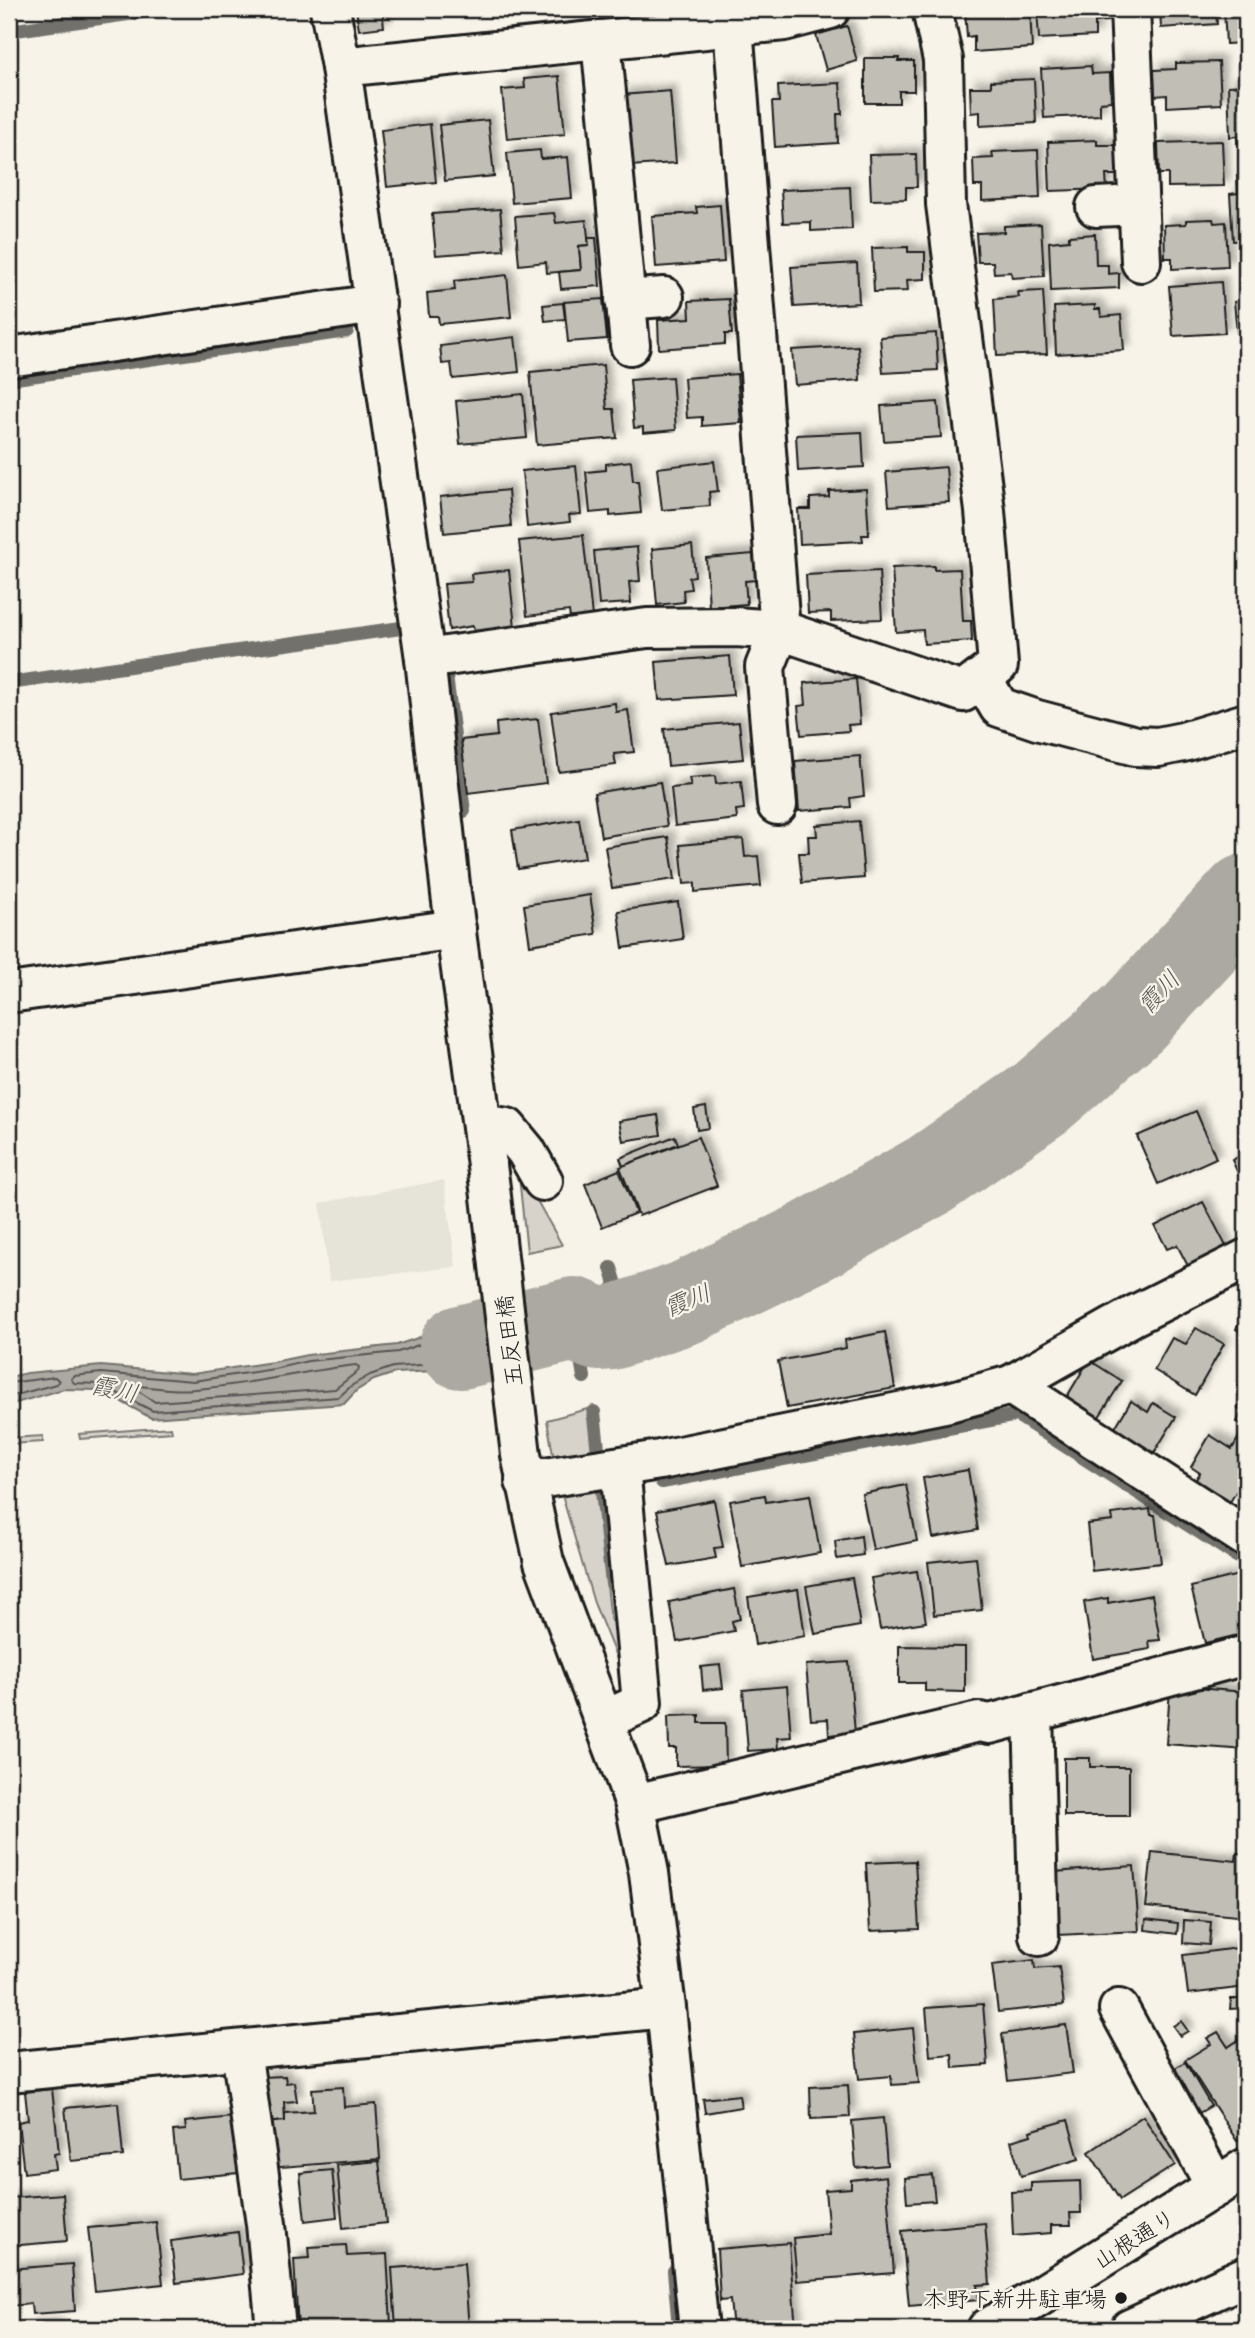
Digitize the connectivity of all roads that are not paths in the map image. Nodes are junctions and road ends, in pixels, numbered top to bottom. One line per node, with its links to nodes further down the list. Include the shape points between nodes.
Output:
1 (330, 9): 8 (street, 五反田橋)
2 (830, 9): 5 (street)
3 (932, 9): 19 (street, via 943,60 946,204 985,511 998,665)
4 (1130, 9): 9 (street)
5 (783, 15): 6 (street)
6 (733, 26): 7 (street); 17 (street)
7 (601, 40): 8 (street); 13 (street)
8 (341, 67): 14 (street, 五反田橋)
9 (1139, 205): 10 (street); 11 (street)
10 (1096, 207)
11 (1141, 262)
12 (664, 297): 13 (street)
13 (625, 300): 15 (street)
14 (376, 304): 16 (street); 18 (street, 五反田橋)
15 (629, 345)
16 (9, 357)
17 (780, 630): 18 (street, via 647,628); 19 (street, via 962,692); 21 (street, via 765,667)
18 (425, 659): 22 (street, 五反田橋)
19 (982, 678): 20 (street, via 999,707 1136,747 1183,742)
20 (1246, 723)
21 (777, 805)
22 (456, 929): 23 (street); 24 (street, 五反田橋)
23 (9, 993)
24 (482, 1124): 25 (street, via 507,1128); 29 (street, 五反田橋)
25 (543, 1181)
26 (1246, 1259): 27 (street)
27 (1012, 1385): 28 (street, via 949,1402); 30 (street)
28 (620, 1467): 29 (street); 33 (street, via 642,1703)
29 (525, 1481): 33 (street, 五反田橋, via 544,1562)
30 (1246, 1536)
31 (1246, 1654): 32 (street)
32 (1033, 1712): 34 (street); 35 (street)
33 (605, 1720): 34 (street, 五反田橋)
34 (635, 1804): 36 (street, 五反田橋)
35 (1039, 1936)
36 (666, 2008): 38 (street); 43 (street, 五反田橋)
37 (1119, 2009): 40 (street)
38 (241, 2050): 39 (street); 42 (street)
39 (9, 2072)
40 (1231, 2178): 44 (street, 山根通り)
41 (1246, 2276): 45 (street)
42 (276, 2329)
43 (699, 2329)
44 (987, 2329)
45 (1130, 2329)

